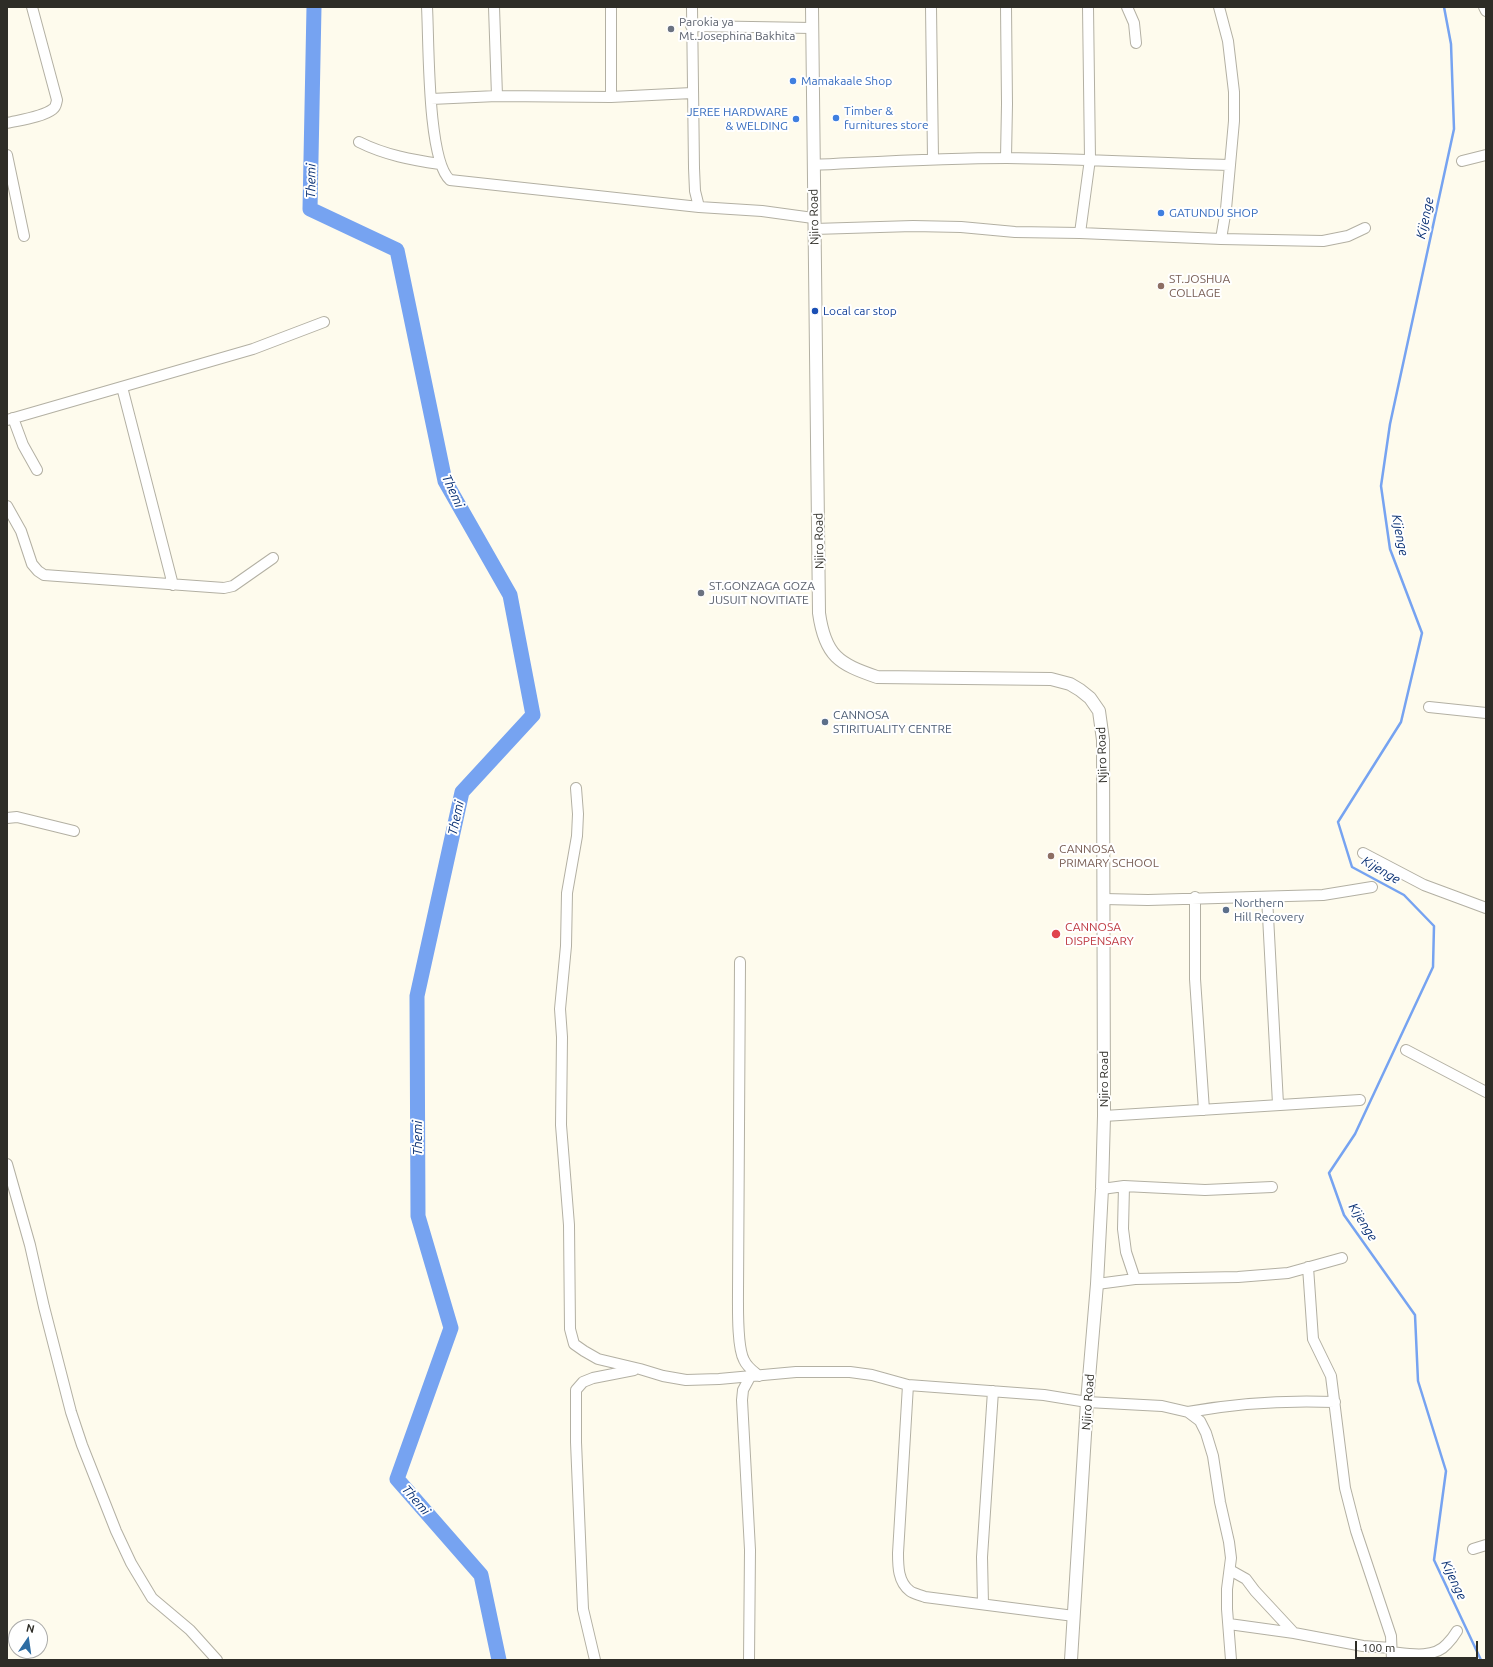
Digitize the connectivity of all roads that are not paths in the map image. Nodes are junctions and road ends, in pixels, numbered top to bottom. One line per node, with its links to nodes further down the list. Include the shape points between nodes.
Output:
1 (32, 7): 21 (street, via 57,100 54,108)
2 (428, 7): 20 (street)
3 (494, 7): 18 (street)
4 (611, 7): 19 (street)
5 (692, 7): 14 (street)
6 (812, 7): 15 (street, Njiro Road)
7 (931, 7): 26 (street)
8 (1006, 7): 25 (street)
9 (1088, 7): 27 (street)
10 (1126, 7): 16 (street, via 1134,23)
11 (1219, 7): 30 (street, via 1228,41 1234,92)
12 (1484, 7): 13 (street)
13 (1486, 11)
14 (691, 26): 15 (street); 17 (street)
15 (812, 28): 31 (street, Njiro Road)
16 (1136, 43)
17 (692, 93): 19 (street); 32 (street, via 695,191)
18 (497, 96): 19 (street); 20 (street)
19 (610, 97)
20 (431, 100): 29 (street)
21 (7, 123)
22 (359, 142): 29 (street, via 410,160)
23 (7, 155): 36 (street)
24 (1486, 155): 28 (street)
25 (1006, 158): 26 (street); 27 (street)
26 (933, 159): 31 (street)
27 (1090, 159): 30 (street); 35 (street)
28 (1462, 160)
29 (440, 164): 32 (street, via 445,176 450,180)
30 (1229, 165): 37 (street)
31 (813, 166): 33 (street, Njiro Road)
32 (699, 207): 33 (street, via 762,211)
33 (814, 223): 35 (street); 54 (street, Njiro Road, via 819,613 826,643 838,659 877,677 1051,679 1070,684 1090,698 1099,711 1103,740)
34 (1364, 228): 37 (street, via 1348,236 1323,241)
35 (1080, 233): 37 (street)
36 (24, 236)
37 (1221, 239)
38 (324, 322): 39 (street, via 253,349)
39 (122, 387): 40 (street); 44 (street)
40 (10, 419): 41 (street)
41 (37, 470)
42 (7, 506): 44 (street, via 20,531 32,564 44,575)
43 (273, 558): 44 (street, via 233,586 224,588)
44 (173, 585)
45 (1429, 707): 46 (street)
46 (1486, 713)
47 (576, 788): 71 (street, via 577,836 567,893 566,946 560,1009 561,1125 569,1226 570,1329 574,1344 598,1359)
48 (7, 818): 49 (street, via 17,817)
49 (74, 831)
50 (1363, 853): 55 (street, via 1424,885)
51 (1372, 887): 53 (street, via 1323,895)
52 (1195, 897): 53 (street); 54 (street, via 1148,900); 61 (street, via 1195,979)
53 (1267, 897): 60 (street)
54 (1104, 898): 62 (street, Njiro Road)
55 (1486, 908)
56 (740, 962): 72 (street, via 739,1330 743,1359)
57 (1406, 1050): 58 (street)
58 (1486, 1092)
59 (1360, 1100): 60 (street)
60 (1278, 1104): 61 (street)
61 (1204, 1110): 62 (street)
62 (1104, 1116): 66 (street, Njiro Road)
63 (7, 1164): 87 (street, via 71,1412 116,1531 152,1598 190,1630)
64 (1124, 1186): 65 (street, via 1205,1190); 66 (street); 69 (street, via 1123,1229 1126,1252)
65 (1272, 1187)
66 (1102, 1189): 70 (street, Njiro Road)
67 (1342, 1258): 68 (street)
68 (1308, 1267): 69 (street, via 1268,1275); 76 (street, via 1313,1339 1331,1376)
69 (1135, 1279): 70 (street)
70 (1097, 1284): 75 (street, Njiro Road)
71 (640, 1368): 72 (street, via 686,1380); 88 (street, via 593,1378 583,1382 576,1390 583,1609)
72 (755, 1376): 73 (street, via 796,1372 850,1372 872,1374); 89 (street, via 743,1390 742,1400 750,1550)
73 (908, 1385): 74 (street); 81 (street, via 898,1572 910,1591 925,1596)
74 (993, 1391): 75 (street); 81 (street, via 982,1557)
75 (1087, 1402): 77 (street, via 1162,1406); 82 (street, Njiro Road)
76 (1335, 1402): 77 (street, via 1238,1404); 86 (street, via 1346,1488 1356,1531 1390,1636)
77 (1188, 1412): 80 (street, via 1203,1426 1210,1444 1230,1542)
78 (1486, 1545): 79 (street)
79 (1473, 1549)
80 (1230, 1570): 83 (street, via 1227,1589); 85 (street, via 1246,1579)
81 (983, 1604): 82 (street)
82 (1074, 1616): 90 (street, Njiro Road)
83 (1229, 1624): 85 (street); 91 (street)
84 (1457, 1631): 86 (street, via 1438,1651)
85 (1294, 1633): 86 (street)
86 (1391, 1654)
87 (218, 1660)
88 (595, 1660)
89 (749, 1660)
90 (1071, 1660)
91 (1231, 1660)

